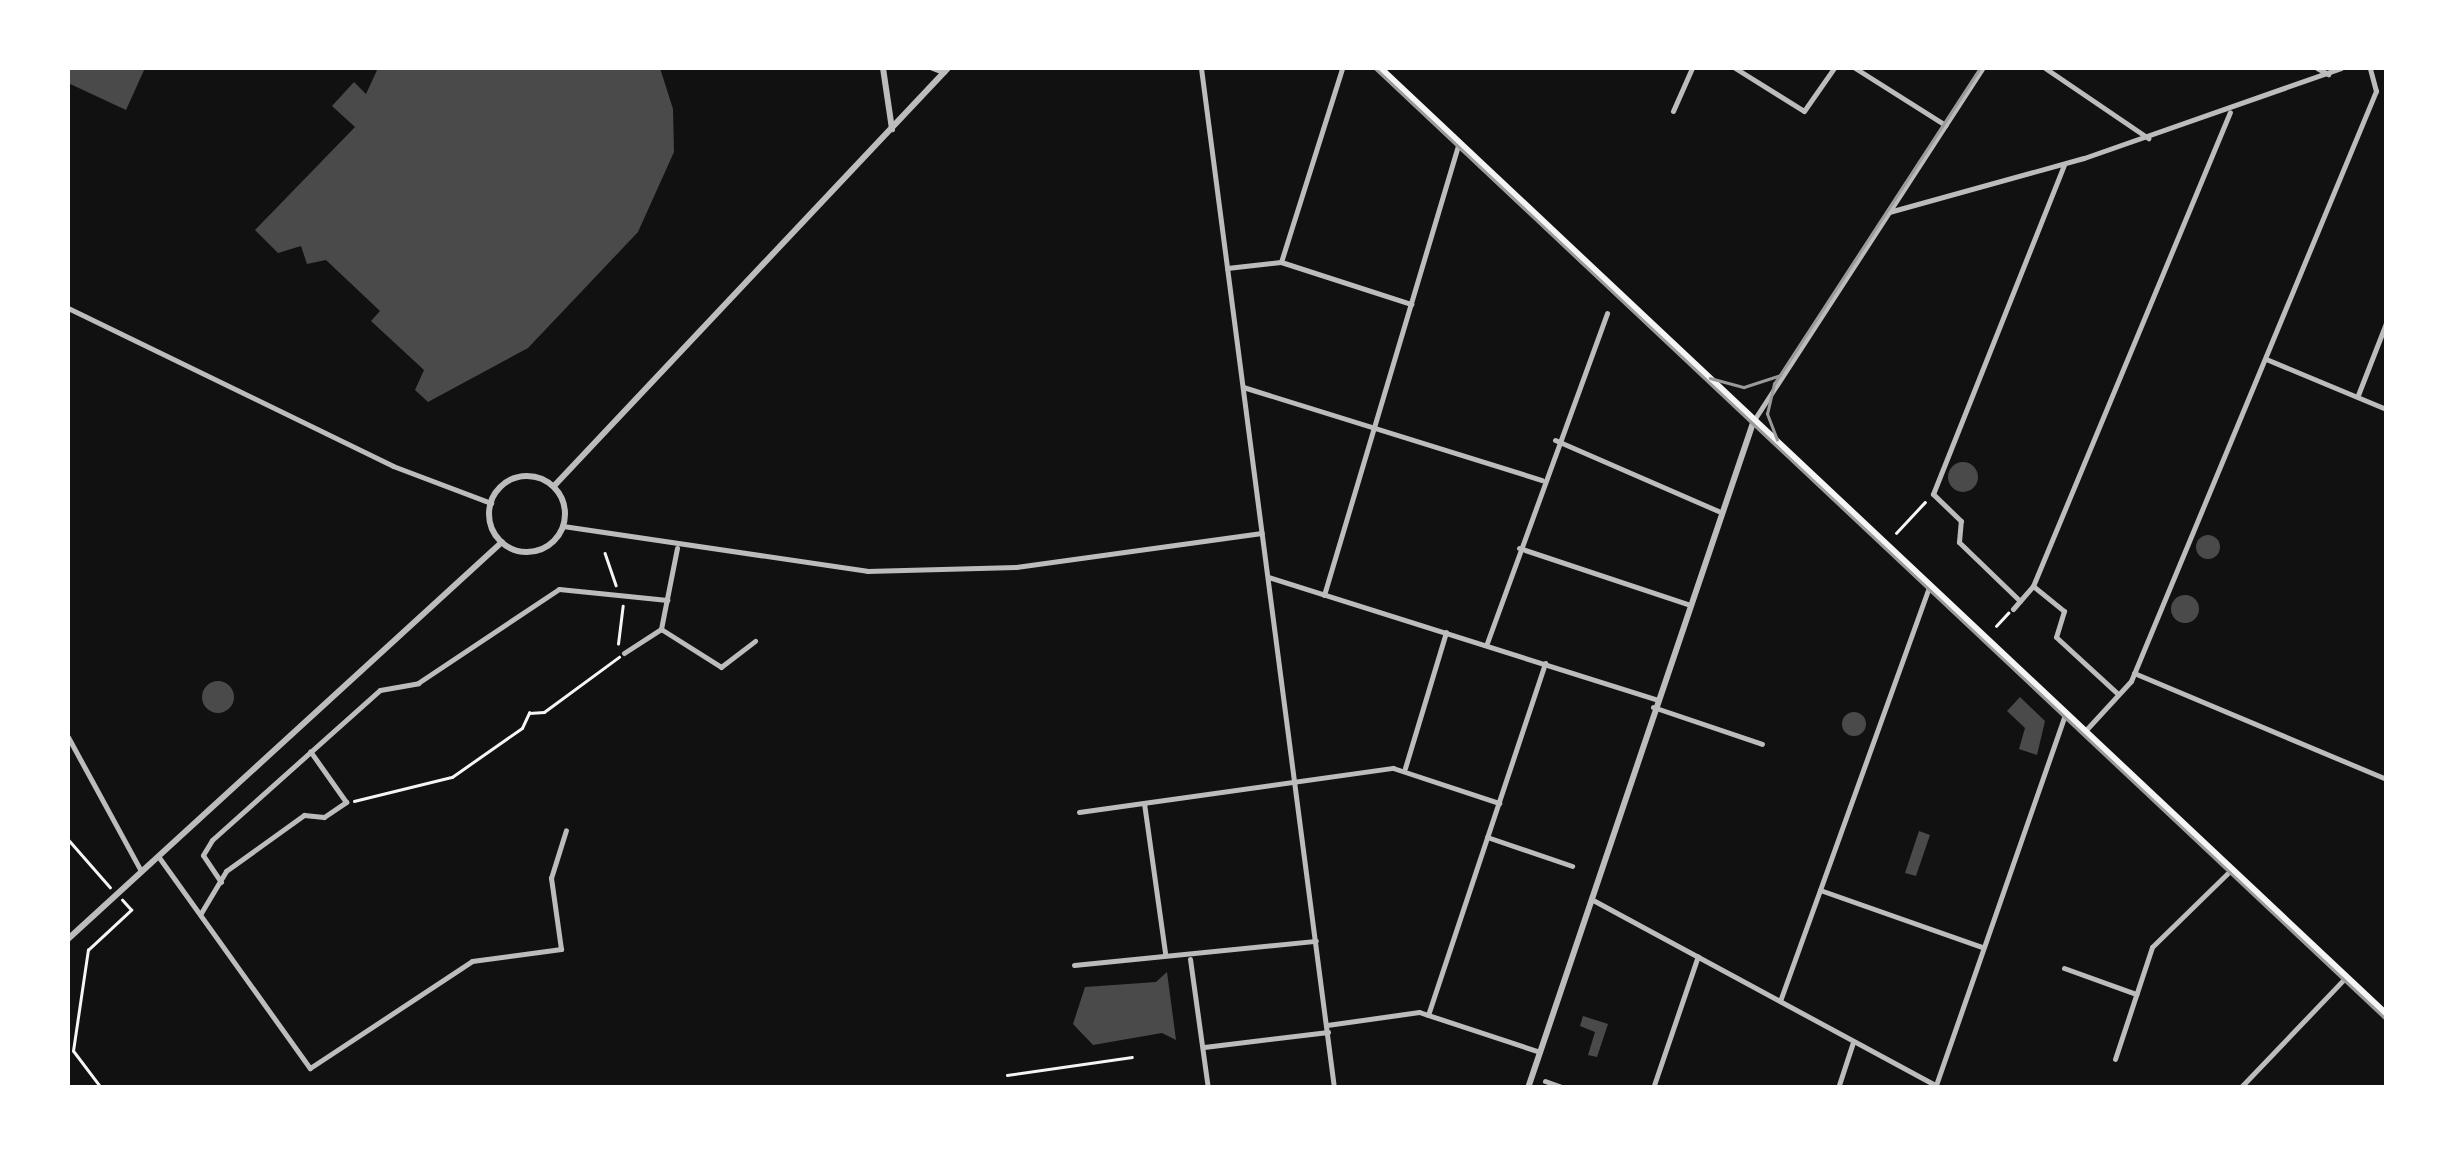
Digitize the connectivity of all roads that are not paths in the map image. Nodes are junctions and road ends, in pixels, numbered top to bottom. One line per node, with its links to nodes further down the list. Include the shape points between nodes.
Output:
1 (884, 68): 20 (street)
2 (933, 68): 15 (street)
3 (1201, 68): 26 (street)
4 (1342, 68): 25 (street)
5 (1380, 68): 22 (main road)
6 (1692, 68): 17 (street)
7 (1735, 68): 8 (street, via 1804,111)
8 (1834, 68)
9 (1855, 68): 19 (street)
10 (1983, 68): 19 (street)
11 (2045, 68): 21 (street)
12 (2317, 68): 16 (street)
13 (2341, 68): 16 (street)
14 (2370, 68): 31 (street, via 2376,91)
15 (946, 70): 20 (street)
16 (2328, 74): 18 (street)
17 (1673, 111)
18 (2230, 112): 21 (street); 49 (street)
19 (1946, 125): 24 (street)
20 (892, 129): 39 (street)
21 (2148, 138): 23 (street)
22 (1460, 143): 27 (street); 35 (main road)
23 (2064, 164): 24 (street); 52 (street, via 1933,494 1961,521 1958,542)
24 (1889, 212): 35 (street)
25 (1281, 262): 26 (street); 27 (street)
26 (1227, 268): 32 (street)
27 (1412, 304): 36 (street)
28 (68, 308): 40 (street, via 393,466)
29 (1607, 313): 37 (street)
30 (2386, 324): 33 (street)
31 (2266, 359): 33 (street); 61 (street)
32 (1243, 387): 36 (street); 43 (street)
33 (2357, 396): 34 (street)
34 (2386, 409)
35 (1754, 420): 41 (street); 48 (main road)
36 (1374, 430): 38 (street); 50 (street)
37 (1556, 440): 38 (street); 41 (street)
38 (1542, 480): 46 (street)
39 (554, 486): 40 (street, via 521,476); 42 (street)
40 (490, 502): 44 (street)
41 (1718, 512): 53 (street)
42 (563, 526): 44 (street, via 536,551); 45 (street)
43 (1262, 533): 45 (street, via 943,570); 47 (street)
44 (502, 542): 77 (street)
45 (677, 548): 51 (street)
46 (1519, 548): 53 (street); 58 (street)
47 (1268, 577): 50 (street); 71 (street)
48 (1930, 584): 64 (main road); 82 (street)
49 (2033, 586): 52 (street); 62 (street, via 2064,611 2056,637)
50 (1324, 595): 56 (street)
51 (667, 600): 55 (street); 68 (street, via 577,588 542,597 418,683 380,690)
52 (2020, 601): 54 (street)
53 (1687, 604): 63 (street)
54 (2013, 609)
55 (661, 629): 57 (street, via 721,667); 59 (street)
56 (1446, 632): 58 (street); 69 (street)
57 (755, 641)
58 (1486, 644): 60 (street)
59 (624, 653)
60 (1545, 663): 63 (street); 73 (street)
61 (2134, 673): 62 (street); 70 (street)
62 (2118, 694): 65 (street)
63 (1655, 703): 67 (street); 83 (street)
64 (2066, 712): 65 (main road); 87 (street)
65 (2085, 731): 79 (main road)
66 (68, 738): 80 (street)
67 (1762, 744)
68 (310, 751): 81 (street, via 207,846 206,861); 81 (street, via 346,802 324,817 304,815)
69 (1405, 770): 71 (street); 73 (street)
70 (2386, 779)
71 (1295, 782): 72 (street); 86 (street)
72 (1144, 803): 74 (street); 88 (street)
73 (1499, 803): 76 (street)
74 (1078, 812)
75 (566, 830): 84 (street, via 551,878 560,949 472,961 310,1068)
76 (1488, 837): 78 (street); 96 (street)
77 (158, 856): 80 (street); 84 (street)
78 (1572, 866)
79 (2232, 869): 93 (main road); 94 (street, via 2154,944)
80 (141, 871): 85 (street)
81 (221, 882): 84 (street)
82 (1820, 890): 87 (street); 95 (street)
83 (1590, 899): 89 (street); 101 (street)
84 (200, 913)
85 (68, 939)
86 (1316, 942): 90 (street); 98 (street)
87 (1983, 947): 104 (street)
88 (1164, 953): 90 (street); 91 (street)
89 (1698, 956): 95 (street); 109 (street)
90 (1190, 959): 100 (street)
91 (1074, 964)
92 (2064, 968): 94 (street)
93 (2346, 977): 97 (main road); 111 (street)
94 (2136, 994): 102 (street)
95 (1780, 1001): 99 (street)
96 (1428, 1015): 98 (street); 101 (street)
97 (2386, 1015)
98 (1327, 1028): 100 (street); 106 (street)
99 (1853, 1042): 104 (street); 110 (street)
100 (1204, 1046): 105 (street)
101 (1540, 1052): 107 (street)
102 (2115, 1059)
103 (1545, 1081): 108 (street)
104 (1938, 1086)
105 (1208, 1088)
106 (1334, 1088)
107 (1528, 1088)
108 (1564, 1088)
109 (1653, 1088)
110 (1838, 1088)
111 (2240, 1088)

